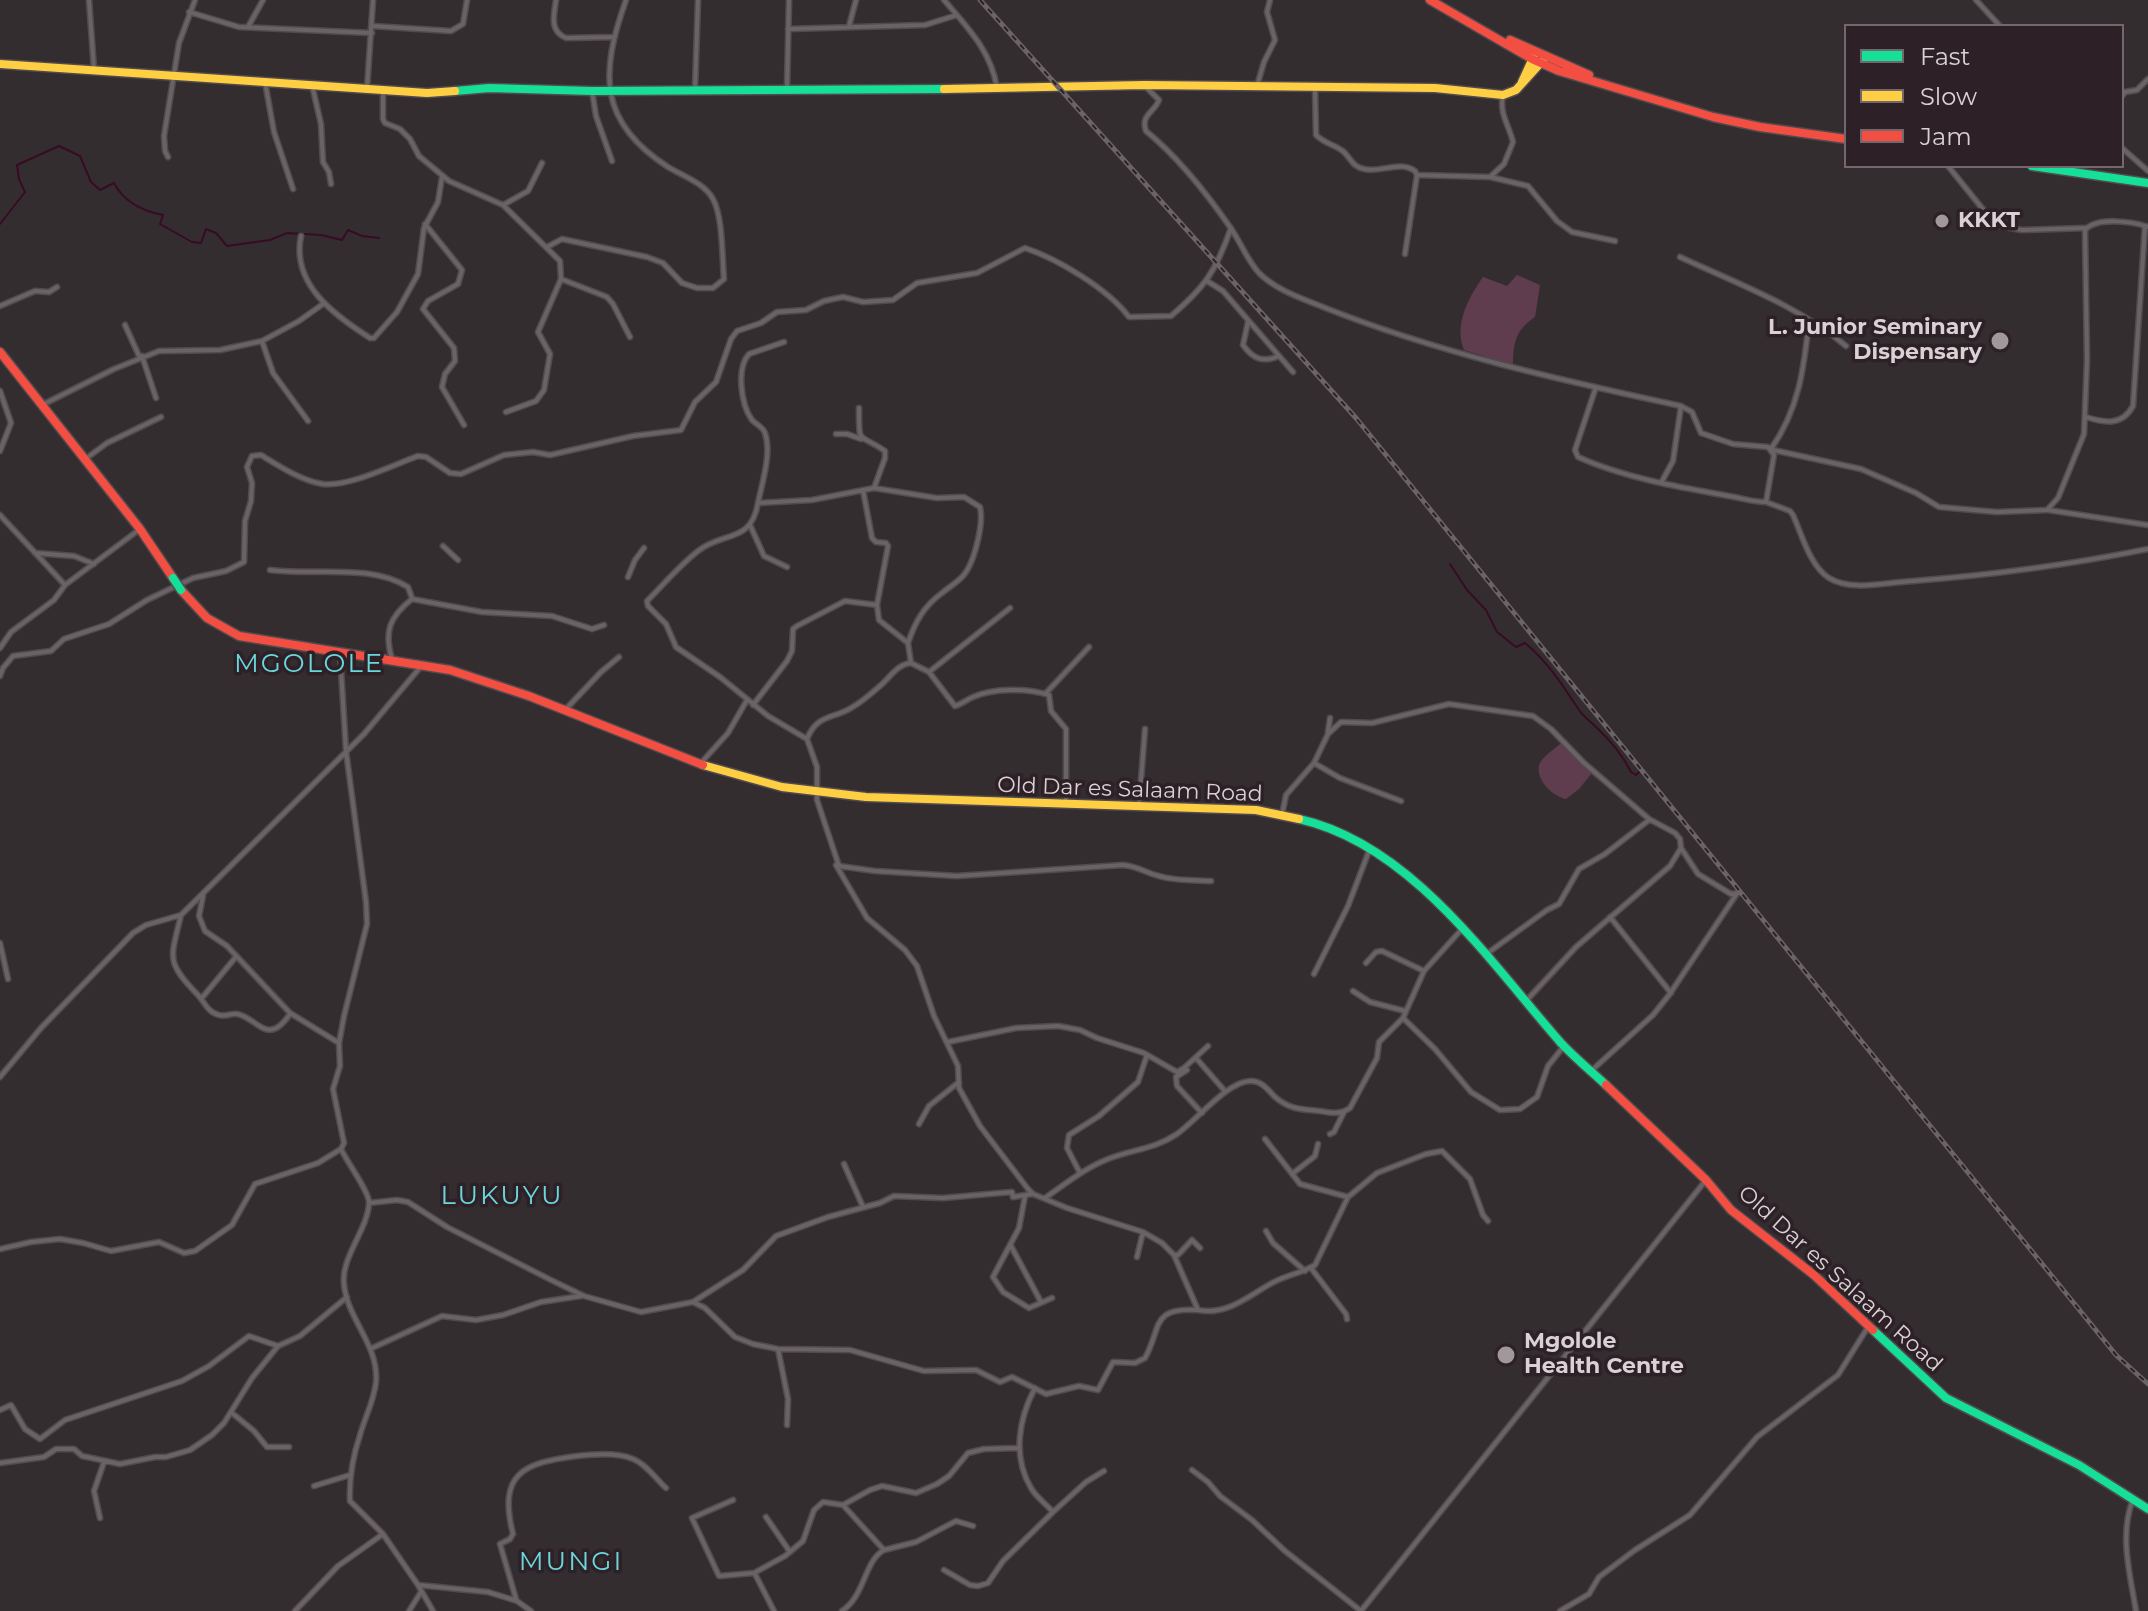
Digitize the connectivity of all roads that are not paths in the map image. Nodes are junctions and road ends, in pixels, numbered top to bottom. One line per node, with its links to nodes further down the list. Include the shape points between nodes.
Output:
1 (89, 0): 27 (street)
2 (195, 0): 15 (street)
3 (263, 0): 20 (street)
4 (373, 0): 18 (street)
5 (467, 0): 18 (street, via 463,24 451,31)
6 (556, 0): 23 (street, via 553,24 559,36)
7 (626, 0): 23 (street)
8 (698, 0): 37 (street)
9 (789, 0): 21 (street)
10 (856, 0): 19 (street)
11 (944, 0): 16 (street)
12 (1270, 0): 33 (street, via 1267,12 1275,40)
13 (1430, 0): 24 (main road)
14 (1976, 0): 17 (street)
15 (189, 12): 20 (street); 28 (street)
16 (957, 15): 19 (street, via 925,25); 39 (street, via 986,51)
17 (1998, 24)
18 (372, 26): 22 (street)
19 (849, 26): 21 (street)
20 (248, 27): 22 (street)
21 (788, 29): 38 (street)
22 (372, 33): 36 (street)
23 (615, 37): 42 (street)
24 (1534, 56): 25 (main road); 34 (main road)
25 (1544, 60): 34 (main road); 45 (main road, via 1713,117)
26 (0, 64): 27 (main road)
27 (94, 70): 28 (main road)
28 (174, 76): 30 (main road); 47 (street, via 164,136)
29 (2148, 79): 43 (street)
30 (265, 82): 31 (main road); 58 (street)
31 (312, 85): 36 (main road); 57 (street)
32 (1144, 85): 33 (main road); 39 (main road); 62 (street, via 1159,100 1145,118 1146,131 1178,160)
33 (1257, 86): 35 (main road)
34 (1521, 86): 44 (main road)
35 (1315, 87): 44 (main road, via 1435,88); 54 (street, via 1316,135 1324,143 1342,150 1353,165 1365,170 1406,166)
36 (367, 89): 40 (main road)
37 (695, 89): 38 (main road); 42 (main road)
38 (787, 89): 39 (main road)
39 (997, 89)
40 (383, 90): 41 (main road); 53 (street, via 385,123 400,129 419,156)
41 (592, 91): 42 (main road); 48 (street)
42 (609, 91): 66 (street, via 633,140 714,201 724,279 713,288 697,288 686,286 663,263 647,257 562,239)
43 (2124, 93)
44 (1503, 95): 55 (street, via 1503,118 1513,142 1504,164)
45 (1844, 139)
46 (2124, 150): 52 (street)
47 (168, 157)
48 (612, 161)
49 (542, 163): 59 (street, via 528,191)
50 (1950, 168): 63 (street, via 2000,226)
51 (2046, 168): 56 (main road)
52 (2148, 171)
53 (442, 175): 59 (street); 60 (street, via 441,191)
54 (1417, 175): 55 (street); 67 (street)
55 (1490, 177): 65 (street, via 1528,186 1572,232)
56 (2148, 183)
57 (331, 184)
58 (293, 189)
59 (503, 205): 66 (street)
60 (425, 224): 73 (street, via 418,274 377,336 370,338); 96 (street, via 462,270 458,284 423,309 454,348 455,361 442,387)
61 (2147, 227): 63 (street, via 2119,222); 69 (street)
62 (1231, 228): 71 (street); 86 (street, via 1259,273 1290,294 1420,342)
63 (2086, 228): 94 (street)
64 (301, 236): 73 (street, via 301,267)
65 (1615, 241)
66 (547, 247): 70 (street, via 560,261)
67 (1405, 254)
68 (1680, 257): 76 (street)
69 (2145, 276): 94 (street, via 2133,406 2113,422)
70 (561, 279): 78 (street, via 607,297); 92 (street, via 538,332 550,354 544,390 536,401)
71 (1207, 281): 75 (street); 137 (street, via 1171,316 1129,317 1120,304 1065,267 1025,248 977,273 917,283 893,300 843,297 806,310 777,312 737,331 716,382 695,402 681,430 550,455 504,455 461,474 418,456 325,484 261,455 252,456 247,467 252,483 244,562 193,578 109,624 64,639 51,651 13,656)
72 (57, 287): 74 (street)
73 (323, 304): 79 (street)
74 (0, 306)
75 (1248, 320): 83 (street); 83 (street, via 1243,345 1251,356)
76 (1809, 321): 81 (street); 99 (street, via 1799,394)
77 (125, 325): 84 (street)
78 (630, 337)
79 (262, 341): 84 (street); 95 (street, via 273,373)
80 (784, 342): 106 (street, via 749,354 741,367 747,411 767,442)
81 (1846, 346)
82 (0, 352): 89 (main road)
83 (1279, 356): 85 (street)
84 (141, 357): 88 (street); 89 (street)
85 (1293, 372)
86 (1596, 387): 90 (street); 102 (street, via 1575,453)
87 (0, 391): 100 (street, via 11,423)
88 (156, 398)
89 (42, 405): 101 (main road)
90 (1681, 406): 99 (street, via 1692,412 1701,433); 102 (street, via 1673,461)
91 (859, 408): 98 (street)
92 (506, 412)
93 (161, 417): 101 (street)
94 (2086, 417): 107 (street, via 2058,498)
95 (308, 421)
96 (464, 425)
97 (836, 434): 98 (street)
98 (863, 440): 103 (street, via 885,451)
99 (1772, 449): 105 (street); 107 (street, via 1861,469 1939,507)
100 (0, 451)
101 (84, 460): 111 (main road)
102 (1660, 484): 105 (street)
103 (874, 488): 104 (street); 127 (street, via 964,497 980,507 980,534 966,572 925,607)
104 (863, 489): 106 (street, via 812,500); 123 (street, via 872,538 888,546)
105 (1766, 502): 114 (street, via 1790,511 1821,572 1845,584 1996,575)
106 (758, 503): 109 (street)
107 (2047, 510): 110 (street)
108 (0, 515): 115 (street)
109 (750, 525): 118 (street, via 764,556); 139 (street, via 731,539 700,549 647,601 676,647)
110 (2148, 525)
111 (140, 529): 117 (street); 130 (main road, Old Dar es Salaam Road, bridge, via 181,590 228,632)
112 (443, 546): 116 (street)
113 (644, 548): 120 (street)
114 (2148, 549)
115 (35, 553): 117 (street, via 74,556); 121 (street)
116 (458, 560)
117 (94, 564): 121 (street)
118 (787, 567)
119 (270, 570): 122 (street, via 397,580 408,587)
120 (628, 577)
121 (65, 585): 129 (street)
122 (412, 599): 125 (street, via 482,612 552,616 592,629); 126 (street, via 400,610)
123 (877, 605): 127 (street, via 879,620); 140 (street, via 845,601 793,629 787,661)
124 (1010, 608): 136 (street)
125 (604, 625)
126 (386, 640): 132 (street); 133 (street)
127 (908, 643): 134 (street)
128 (1089, 647): 138 (street)
129 (0, 648)
130 (340, 653): 132 (main road, Old Dar es Salaam Road); 146 (street)
131 (619, 657): 141 (street)
132 (377, 658): 133 (main road, Old Dar es Salaam Road)
133 (392, 659): 135 (main road, Old Dar es Salaam Road)
134 (911, 663): 136 (street); 145 (street, via 897,668 848,710 814,726)
135 (423, 664): 141 (main road, Old Dar es Salaam Road); 146 (street)
136 (929, 672): 138 (street, via 955,706 994,693)
137 (0, 676)
138 (1046, 693): 151 (street, via 1054,716 1066,729)
139 (747, 700): 140 (street); 148 (street, via 728,733)
140 (753, 705): 145 (street)
141 (564, 711): 148 (main road, Old Dar es Salaam Road)
142 (1330, 718): 144 (street)
143 (1145, 729): 152 (street)
144 (1328, 734): 147 (street); 154 (street, via 1341,722 1372,723 1449,704 1533,716)
145 (807, 739): 149 (street, via 817,767)
146 (346, 751): 159 (street); 178 (street, via 367,924)
147 (1314, 763): 150 (street); 153 (street, via 1286,795)
148 (700, 764): 149 (main road, Old Dar es Salaam Road)
149 (817, 792): 151 (main road, Old Dar es Salaam Road); 157 (street)
150 (1401, 801)
151 (1066, 805): 152 (main road, Old Dar es Salaam Road)
152 (1139, 806): 153 (main road, Old Dar es Salaam Road)
153 (1282, 815): 156 (main road, Old Dar es Salaam Road, via 1337,831)
154 (1649, 819): 155 (street, via 1675,833); 164 (street, via 1579,869 1561,903)
155 (1681, 848): 161 (street, via 1670,866); 171 (street, via 1698,874 1737,893)
156 (1369, 851): 162 (main road, Old Dar es Salaam Road, via 1425,888); 168 (street)
157 (839, 866): 158 (street, via 957,876 1123,865 1155,876); 177 (street, via 867,918 912,959)
158 (1211, 881)
159 (204, 893): 160 (street); 165 (street, via 200,924)
160 (181, 915): 172 (street, via 174,964); 185 (street, via 133,933)
161 (1610, 917): 171 (street); 173 (street)
162 (1463, 928): 164 (main road, Old Dar es Salaam Road); 167 (street)
163 (0, 943): 169 (street)
164 (1485, 955): 173 (main road, Old Dar es Salaam Road)
165 (236, 957): 172 (street); 175 (street)
166 (1366, 963): 167 (street, via 1382,951)
167 (1424, 971): 174 (street)
168 (1314, 974)
169 (8, 979)
170 (1353, 991): 174 (street, via 1370,1002)
171 (1671, 993): 184 (street)
172 (201, 999): 175 (street, via 215,1015 237,1014 261,1028 281,1026)
173 (1526, 1001): 180 (main road, Old Dar es Salaam Road)
174 (1405, 1011): 176 (street)
175 (290, 1013): 178 (street)
176 (1403, 1018): 180 (street, via 1471,1092 1500,1110 1520,1109 1537,1097 1548,1066); 188 (street, via 1379,1042 1377,1058)
177 (948, 1042): 181 (street, via 1016,1028 1058,1026); 186 (street)
178 (339, 1043): 194 (street, via 333,1089)
179 (1208, 1046): 182 (street)
180 (1564, 1046): 184 (main road, Old Dar es Salaam Road)
181 (1147, 1055): 182 (street, via 1177,1072); 196 (street, via 1138,1082 1069,1135 1067,1148)
182 (1196, 1058): 187 (street)
183 (1187, 1070): 189 (street, via 1176,1077 1177,1086)
184 (1591, 1071): 198 (main road, Old Dar es Salaam Road)
185 (0, 1077)
186 (959, 1082): 190 (street, via 929,1106); 199 (street, via 980,1126)
187 (1224, 1090): 188 (street, via 1258,1081 1293,1109); 189 (street)
188 (1344, 1112): 191 (street)
189 (1202, 1113): 196 (street, via 1152,1148 1110,1158)
190 (919, 1124)
191 (1330, 1134)
192 (1265, 1139): 197 (street)
193 (1318, 1144): 197 (street, via 1315,1156)
194 (341, 1149): 203 (street); 210 (street, via 318,1163 255,1184 232,1225 195,1251 184,1253 159,1242 111,1251 60,1239)
195 (844, 1164): 204 (street)
196 (1080, 1173): 202 (street)
197 (1292, 1174): 201 (street, via 1308,1188)
198 (1706, 1180): 222 (main road, Old Dar es Salaam Road, via 1731,1210 1814,1275); 261 (street)
199 (1033, 1194): 200 (street); 202 (street)
200 (1025, 1196): 204 (street, via 894,1196); 208 (street)
201 (1348, 1197): 205 (street, via 1377,1173 1439,1150 1470,1179); 213 (street)
202 (1045, 1198): 207 (street)
203 (369, 1203): 215 (street, via 408,1202); 216 (street, via 346,1265)
204 (863, 1207): 218 (street, via 776,1236 743,1270)
205 (1488, 1221)
206 (1266, 1231): 214 (street)
207 (1143, 1232): 211 (street); 212 (street)
208 (1011, 1246): 219 (street); 219 (street, via 993,1274 998,1286 1029,1308)
209 (1200, 1248): 211 (street, via 1192,1240)
210 (0, 1249)
211 (1174, 1255): 220 (street)
212 (1137, 1257)
213 (1311, 1268): 214 (street); 221 (street)
214 (1305, 1271): 220 (street, via 1236,1305)
215 (584, 1296): 218 (street, via 641,1312); 224 (street, via 476,1320 442,1316)
216 (347, 1297): 223 (street, via 300,1336); 224 (street)
217 (1052, 1298): 219 (street)
218 (693, 1302): 225 (street, via 735,1337)
219 (1041, 1302)
220 (1198, 1310): 226 (street, via 1169,1313 1156,1326 1145,1358 1113,1362 1097,1390 1079,1386 1051,1394)
221 (1347, 1319)
222 (1868, 1327): 239 (main road, Old Dar es Salaam Road, via 1946,1398 2079,1465); 262 (street, via 1838,1375 1757,1437 1690,1515 1635,1550 1599,1577 1589,1594)
223 (278, 1346): 227 (street, via 249,1336 182,1381 65,1420 40,1439 25,1429 11,1405); 228 (street)
224 (370, 1349): 236 (street, via 376,1368 374,1391)
225 (778, 1349): 226 (street, via 850,1350 924,1371 976,1370 1000,1382 1012,1377); 229 (street, via 788,1399)
226 (1035, 1388): 231 (street, via 1021,1420)
227 (0, 1410)
228 (232, 1413): 230 (street, via 267,1447); 232 (street, via 212,1435 185,1452 127,1464)
229 (787, 1425)
230 (289, 1447)
231 (1019, 1448): 241 (street, via 968,1453 949,1476 916,1493 882,1486); 243 (street, via 1030,1486)
232 (104, 1462): 233 (street, via 56,1449 44,1457); 245 (street, via 94,1491)
233 (0, 1463)
234 (1192, 1470): 261 (street)
235 (1104, 1471): 243 (street)
236 (350, 1475): 237 (street); 247 (street, via 352,1505)
237 (314, 1486)
238 (666, 1488): 254 (street, via 639,1463 619,1456 591,1454 525,1469 507,1496 513,1534 500,1544)
239 (2133, 1499): 242 (main road, Old Dar es Salaam Road); 263 (street, via 2125,1534)
240 (733, 1500): 251 (street, via 691,1520 719,1576)
241 (843, 1505): 248 (street); 249 (street, via 818,1504 803,1541)
242 (2148, 1509)
243 (1053, 1512): 250 (street, via 988,1583 970,1585)
244 (766, 1517): 249 (street)
245 (100, 1518)
246 (973, 1526): 248 (street, via 956,1521 916,1542)
247 (383, 1534): 252 (street); 255 (street, via 338,1566)
248 (884, 1550): 260 (street, via 875,1556 862,1587)
249 (790, 1552): 251 (street)
250 (944, 1570)
251 (754, 1573): 259 (street)
252 (418, 1585): 253 (street); 254 (street, via 488,1592)
253 (421, 1592): 256 (street); 257 (street)
254 (517, 1601): 258 (street)
255 (295, 1611)
256 (409, 1611)
257 (433, 1611)
258 (531, 1611)
259 (774, 1611)
260 (842, 1611)
261 (1361, 1611)
262 (1560, 1611)
263 (2136, 1611)

